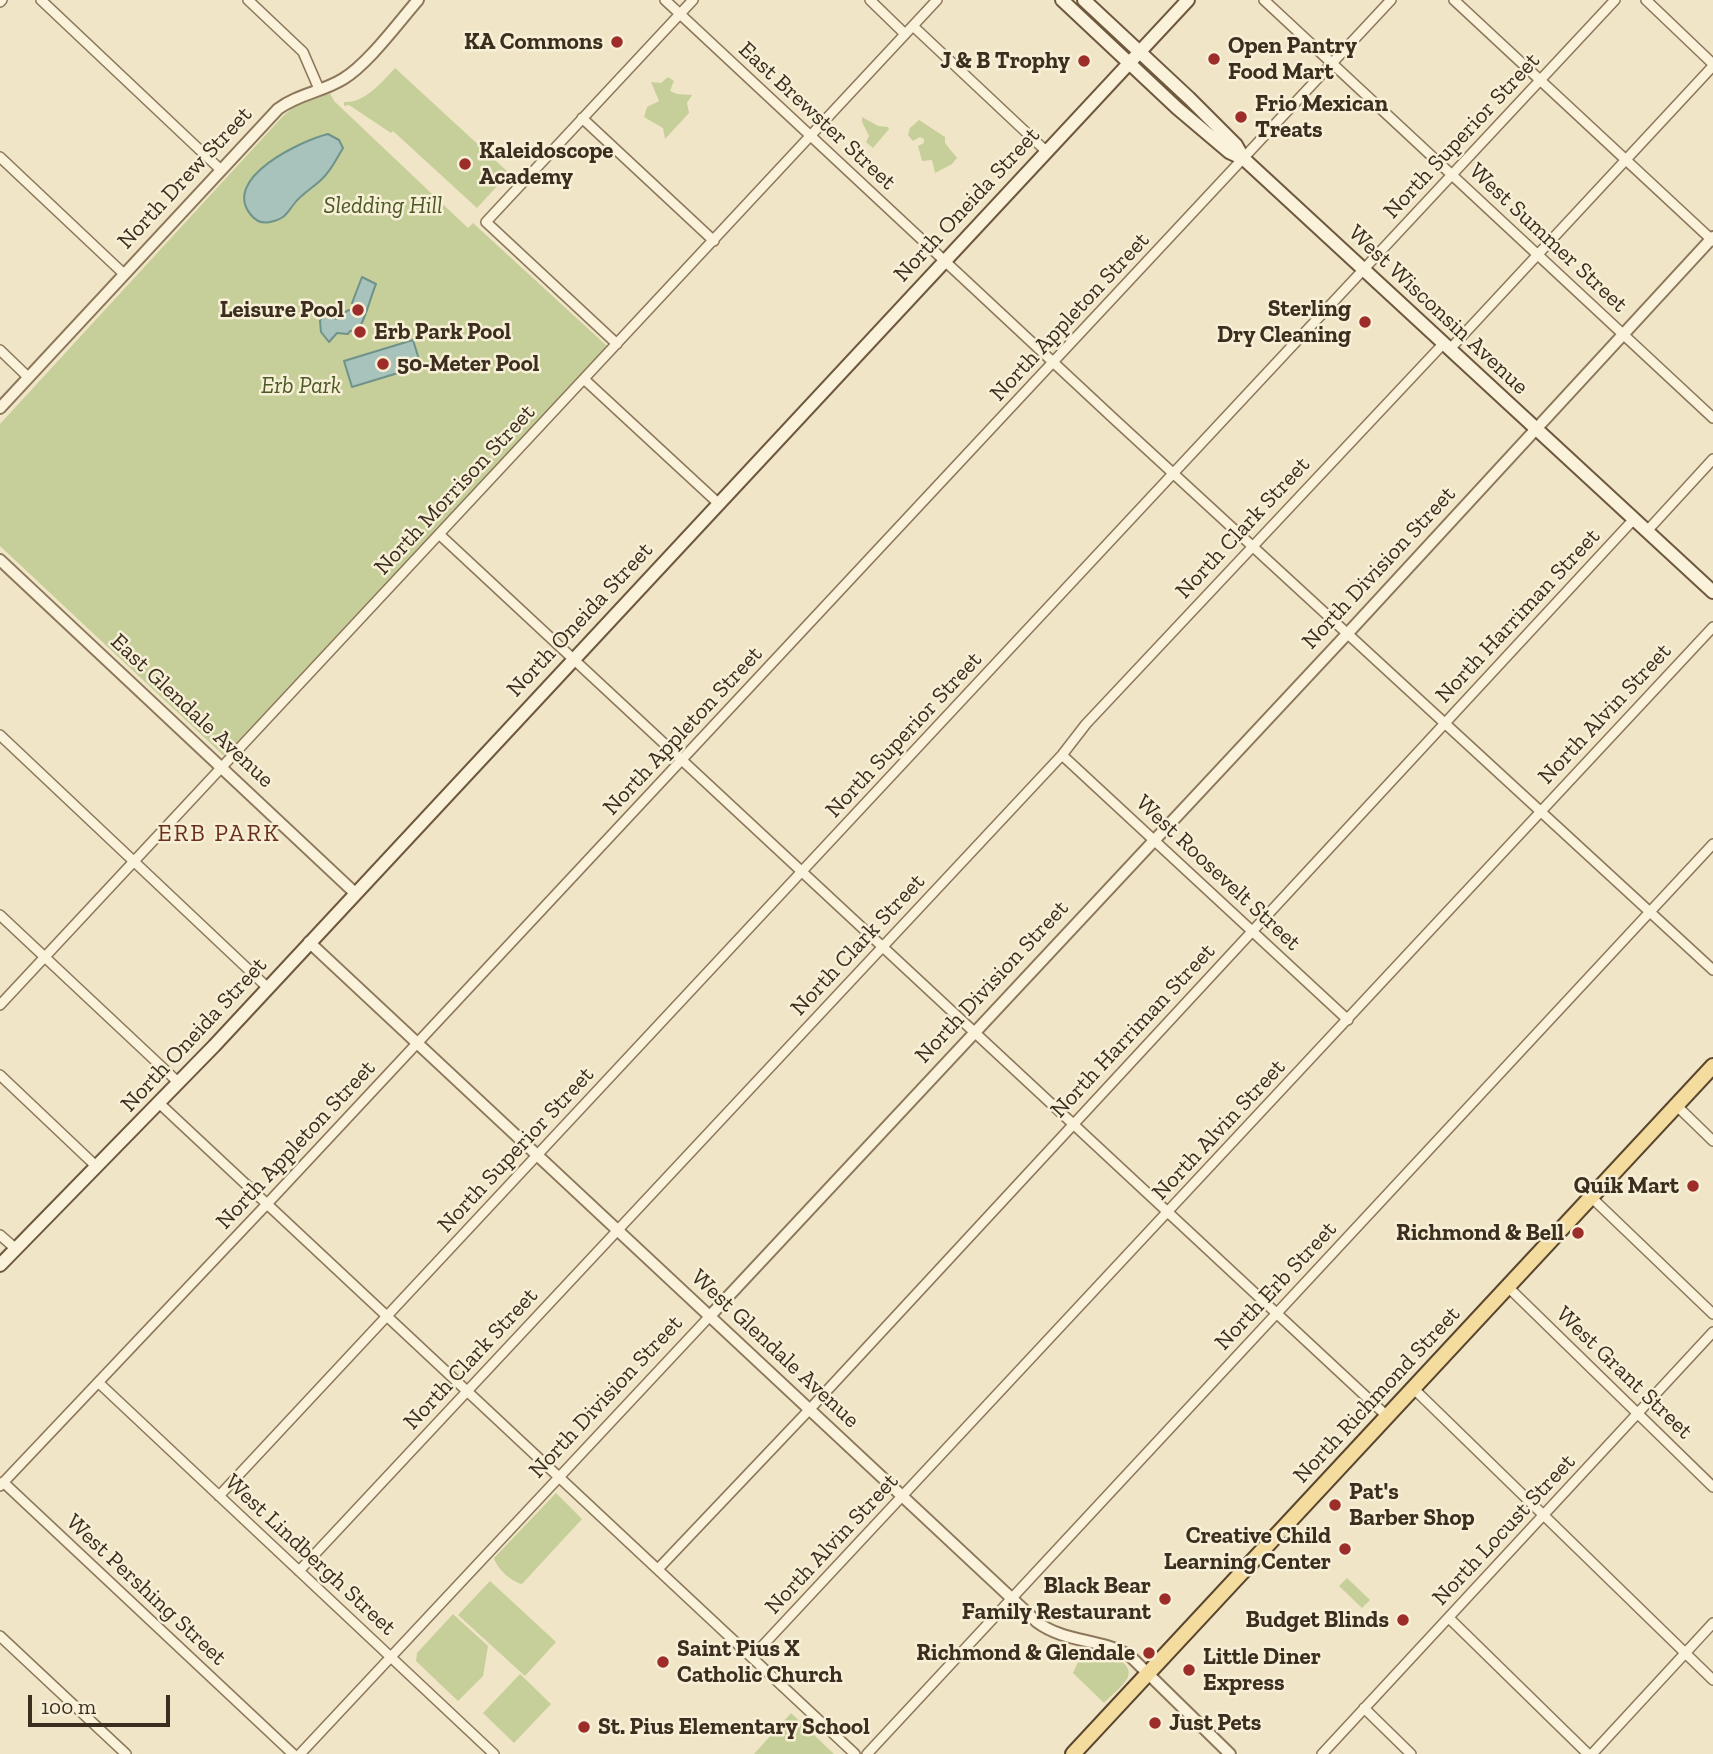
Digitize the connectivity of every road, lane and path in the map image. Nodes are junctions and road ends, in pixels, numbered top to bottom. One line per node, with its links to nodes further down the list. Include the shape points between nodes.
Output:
1 (41, 0): 31 (street)
2 (248, 0): 24 (street, via 303,52)
3 (418, 0): 24 (street, North Drew Street, via 352,72)
4 (665, 0): 16 (street, East Brewster Street)
5 (693, 0): 16 (street)
6 (870, 0): 18 (street)
7 (937, 0): 17 (street, North Morrison Street)
8 (1062, 0): 21 (main road)
9 (1084, 0): 19 (main road, West Wisconsin Avenue)
10 (1188, 0): 19 (main road, North Oneida Street)
11 (1264, 0): 20 (street, West Summer Street)
12 (1391, 0): 20 (street, North Appleton Street)
13 (1454, 0): 23 (street)
14 (1615, 0): 23 (street, North Superior Street)
15 (1646, 0): 22 (street)
16 (680, 14): 25 (street); 26 (street, East Brewster Street)
17 (913, 26): 18 (street, North Morrison Street); 27 (street)
18 (905, 34): 26 (street, North Morrison Street)
19 (1140, 53): 21 (main road, North Oneida Street); 29 (main road, West Wisconsin Avenue, via 1236,145)
20 (1332, 63): 29 (street, North Appleton Street); 32 (street, West Summer Street)
21 (1129, 65): 27 (main road, North Oneida Street); 29 (main road, via 1209,136)
22 (1713, 65): 30 (street, North Clark Street)
23 (1541, 80): 30 (street); 32 (street, North Superior Street)
24 (319, 89): 31 (street, North Drew Street, via 278,109)
25 (582, 118): 34 (street); 40 (street, via 486,222)
26 (811, 136): 34 (street, North Morrison Street); 36 (street, East Brewster Street)
27 (1047, 152): 36 (main road, North Oneida Street)
28 (0, 157): 38 (street)
29 (1244, 159): 37 (main road, West Wisconsin Avenue); 43 (street, North Appleton Street)
30 (1626, 161): 33 (street); 35 (street, North Clark Street)
31 (221, 170): 38 (street, North Drew Street)
32 (1452, 174): 35 (street, West Summer Street); 37 (street, North Superior Street)
33 (1712, 239): 39 (street, North Division Street)
34 (714, 241): 40 (street, North Morrison Street)
35 (1538, 255): 39 (street, West Summer Street); 41 (street, North Clark Street)
36 (943, 261): 43 (street, East Brewster Street); 51 (main road, North Oneida Street)
37 (1364, 270): 41 (main road, West Wisconsin Avenue); 50 (street, North Superior Street)
38 (124, 274): 44 (street, North Drew Street)
39 (1623, 335): 47 (street, West Summer Street); 48 (street, North Division Street)
40 (617, 344): 45 (street, North Morrison Street)
41 (1447, 346): 48 (main road, West Wisconsin Avenue); 55 (street, North Clark Street)
42 (0, 350): 44 (street)
43 (1054, 362): 50 (street, East Brewster Street); 64 (street, North Appleton Street)
44 (28, 377): 46 (street, North Drew Street)
45 (585, 380): 51 (street); 54 (street, North Morrison Street)
46 (0, 408)
47 (1713, 418)
48 (1537, 429): 52 (main road, West Wisconsin Avenue); 59 (street, North Division Street)
49 (1713, 459): 53 (street)
50 (1174, 473): 55 (street, East Brewster Street); 70 (street, North Superior Street)
51 (718, 503): 60 (main road, North Oneida Street)
52 (1634, 519): 53 (main road, West Wisconsin Avenue); 61 (street, North Harriman Street)
53 (1647, 531): 57 (main road, West Wisconsin Avenue)
54 (440, 535): 60 (street); 65 (street, North Morrison Street)
55 (1253, 545): 59 (street, East Brewster Street); 63 (street, North Clark Street)
56 (0, 560): 65 (street, East Glendale Avenue)
57 (1713, 592)
58 (1713, 627): 66 (street, North Alvin Street)
59 (1348, 633): 61 (street, East Brewster Street); 67 (street, North Division Street)
60 (573, 658): 64 (street); 71 (main road, North Oneida Street)
61 (1445, 723): 66 (street, East Brewster Street); 74 (street, North Harriman Street)
62 (0, 735): 69 (street)
63 (1062, 755): 67 (street, West Roosevelt Street); 76 (street, North Clark Street)
64 (682, 760): 70 (street); 83 (street, North Appleton Street)
65 (222, 769): 69 (street, North Morrison Street); 71 (street, East Glendale Avenue)
66 (1541, 811): 72 (street, East Brewster Street); 81 (street, North Alvin Street)
67 (1154, 840): 74 (street, West Roosevelt Street); 82 (street, North Division Street)
68 (1713, 844): 72 (street, North Erb Street)
69 (134, 862): 77 (street, North Morrison Street); 79 (street)
70 (802, 873): 76 (street); 91 (street, North Superior Street)
71 (355, 893): 75 (main road, North Oneida Street)
72 (1650, 912): 78 (street, East Brewster Street); 102 (street, North Erb Street)
73 (0, 915): 77 (street)
74 (1253, 932): 81 (street, West Roosevelt Street); 89 (street, North Harriman Street)
75 (309, 942): 79 (main road, North Oneida Street); 83 (street, West Glendale Avenue)
76 (881, 948): 82 (street); 96 (street, North Clark Street)
77 (45, 958): 80 (street, North Morrison Street); 86 (street)
78 (1713, 970)
79 (268, 988): 86 (main road, North Oneida Street)
80 (0, 1005)
81 (1348, 1020): 95 (street, North Alvin Street)
82 (974, 1033): 89 (street); 104 (street, North Division Street)
83 (418, 1042): 91 (street, West Glendale Avenue); 94 (street, North Appleton Street)
84 (1713, 1066): 88 (main road, North Richmond Street)
85 (0, 1075): 92 (street)
86 (178, 1083): 87 (main road, North Oneida Street)
87 (159, 1103): 92 (main road, North Oneida Street); 94 (street)
88 (1676, 1105): 90 (street); 93 (main road, North Richmond Street)
89 (1072, 1124): 95 (street); 109 (street, North Harriman Street)
90 (1713, 1140)
91 (537, 1155): 96 (street, West Glendale Avenue); 103 (street, North Superior Street)
92 (97, 1167): 98 (main road, North Oneida Street)
93 (1591, 1197): 100 (main road, North Richmond Street); 101 (street)
94 (267, 1204): 103 (street); 106 (street, North Appleton Street)
95 (1168, 1213): 102 (street); 116 (street, North Alvin Street)
96 (618, 1230): 104 (street, West Glendale Avenue); 108 (street, North Clark Street)
97 (0, 1235): 98 (street)
98 (16, 1249): 99 (main road, North Oneida Street)
99 (0, 1265)
100 (1508, 1287): 107 (main road, North Richmond Street); 110 (street, West Grant Street)
101 (1713, 1314)
102 (1277, 1315): 111 (street); 120 (street, North Erb Street)
103 (387, 1316): 108 (street); 115 (street, North Superior Street)
104 (709, 1317): 109 (street, West Glendale Avenue); 112 (street, North Division Street)
105 (1713, 1332): 110 (street, North Locust Street)
106 (99, 1383): 113 (street, North Appleton Street); 115 (street, West Lindbergh Street)
107 (1414, 1389): 111 (main road, North Richmond Street); 117 (street)
108 (468, 1391): 112 (street); 119 (street, North Clark Street)
109 (809, 1410): 116 (street, West Glendale Avenue); 118 (street, North Harriman Street)
110 (1637, 1414): 114 (street, West Grant Street); 117 (street, North Locust Street)
111 (1388, 1418): 127 (main road, North Richmond Street)
112 (560, 1478): 118 (street); 126 (street, North Division Street)
113 (2, 1484): 131 (street, West Pershing Street)
114 (1713, 1487)
115 (219, 1496): 119 (street, West Lindbergh Street)
116 (903, 1497): 120 (street, West Glendale Avenue); 125 (street, North Alvin Street)
117 (1545, 1516): 121 (street, North Locust Street); 124 (street)
118 (658, 1569): 125 (street)
119 (299, 1571): 126 (street, West Lindbergh Street)
120 (1012, 1598): 127 (street, West Glendale Avenue, via 1046,1629 1117,1649); 135 (street, North Erb Street)
121 (1449, 1618): 129 (street, North Locust Street); 140 (street)
122 (1713, 1623): 124 (street)
123 (0, 1636): 130 (street)
124 (1685, 1653): 128 (street); 140 (street)
125 (752, 1657): 134 (street)
126 (391, 1658): 132 (street, North Division Street); 133 (street, West Lindbergh Street)
127 (1149, 1674): 136 (main road, North Richmond Street); 137 (street, West Glendale Avenue)
128 (1713, 1680)
129 (1364, 1708): 138 (street, North Locust Street); 139 (street)
130 (126, 1754)
131 (293, 1754)
132 (300, 1754)
133 (494, 1754)
134 (855, 1754)
135 (867, 1754)
136 (1073, 1754)
137 (1230, 1754)
138 (1322, 1754)
139 (1411, 1754)
140 (1590, 1754)

